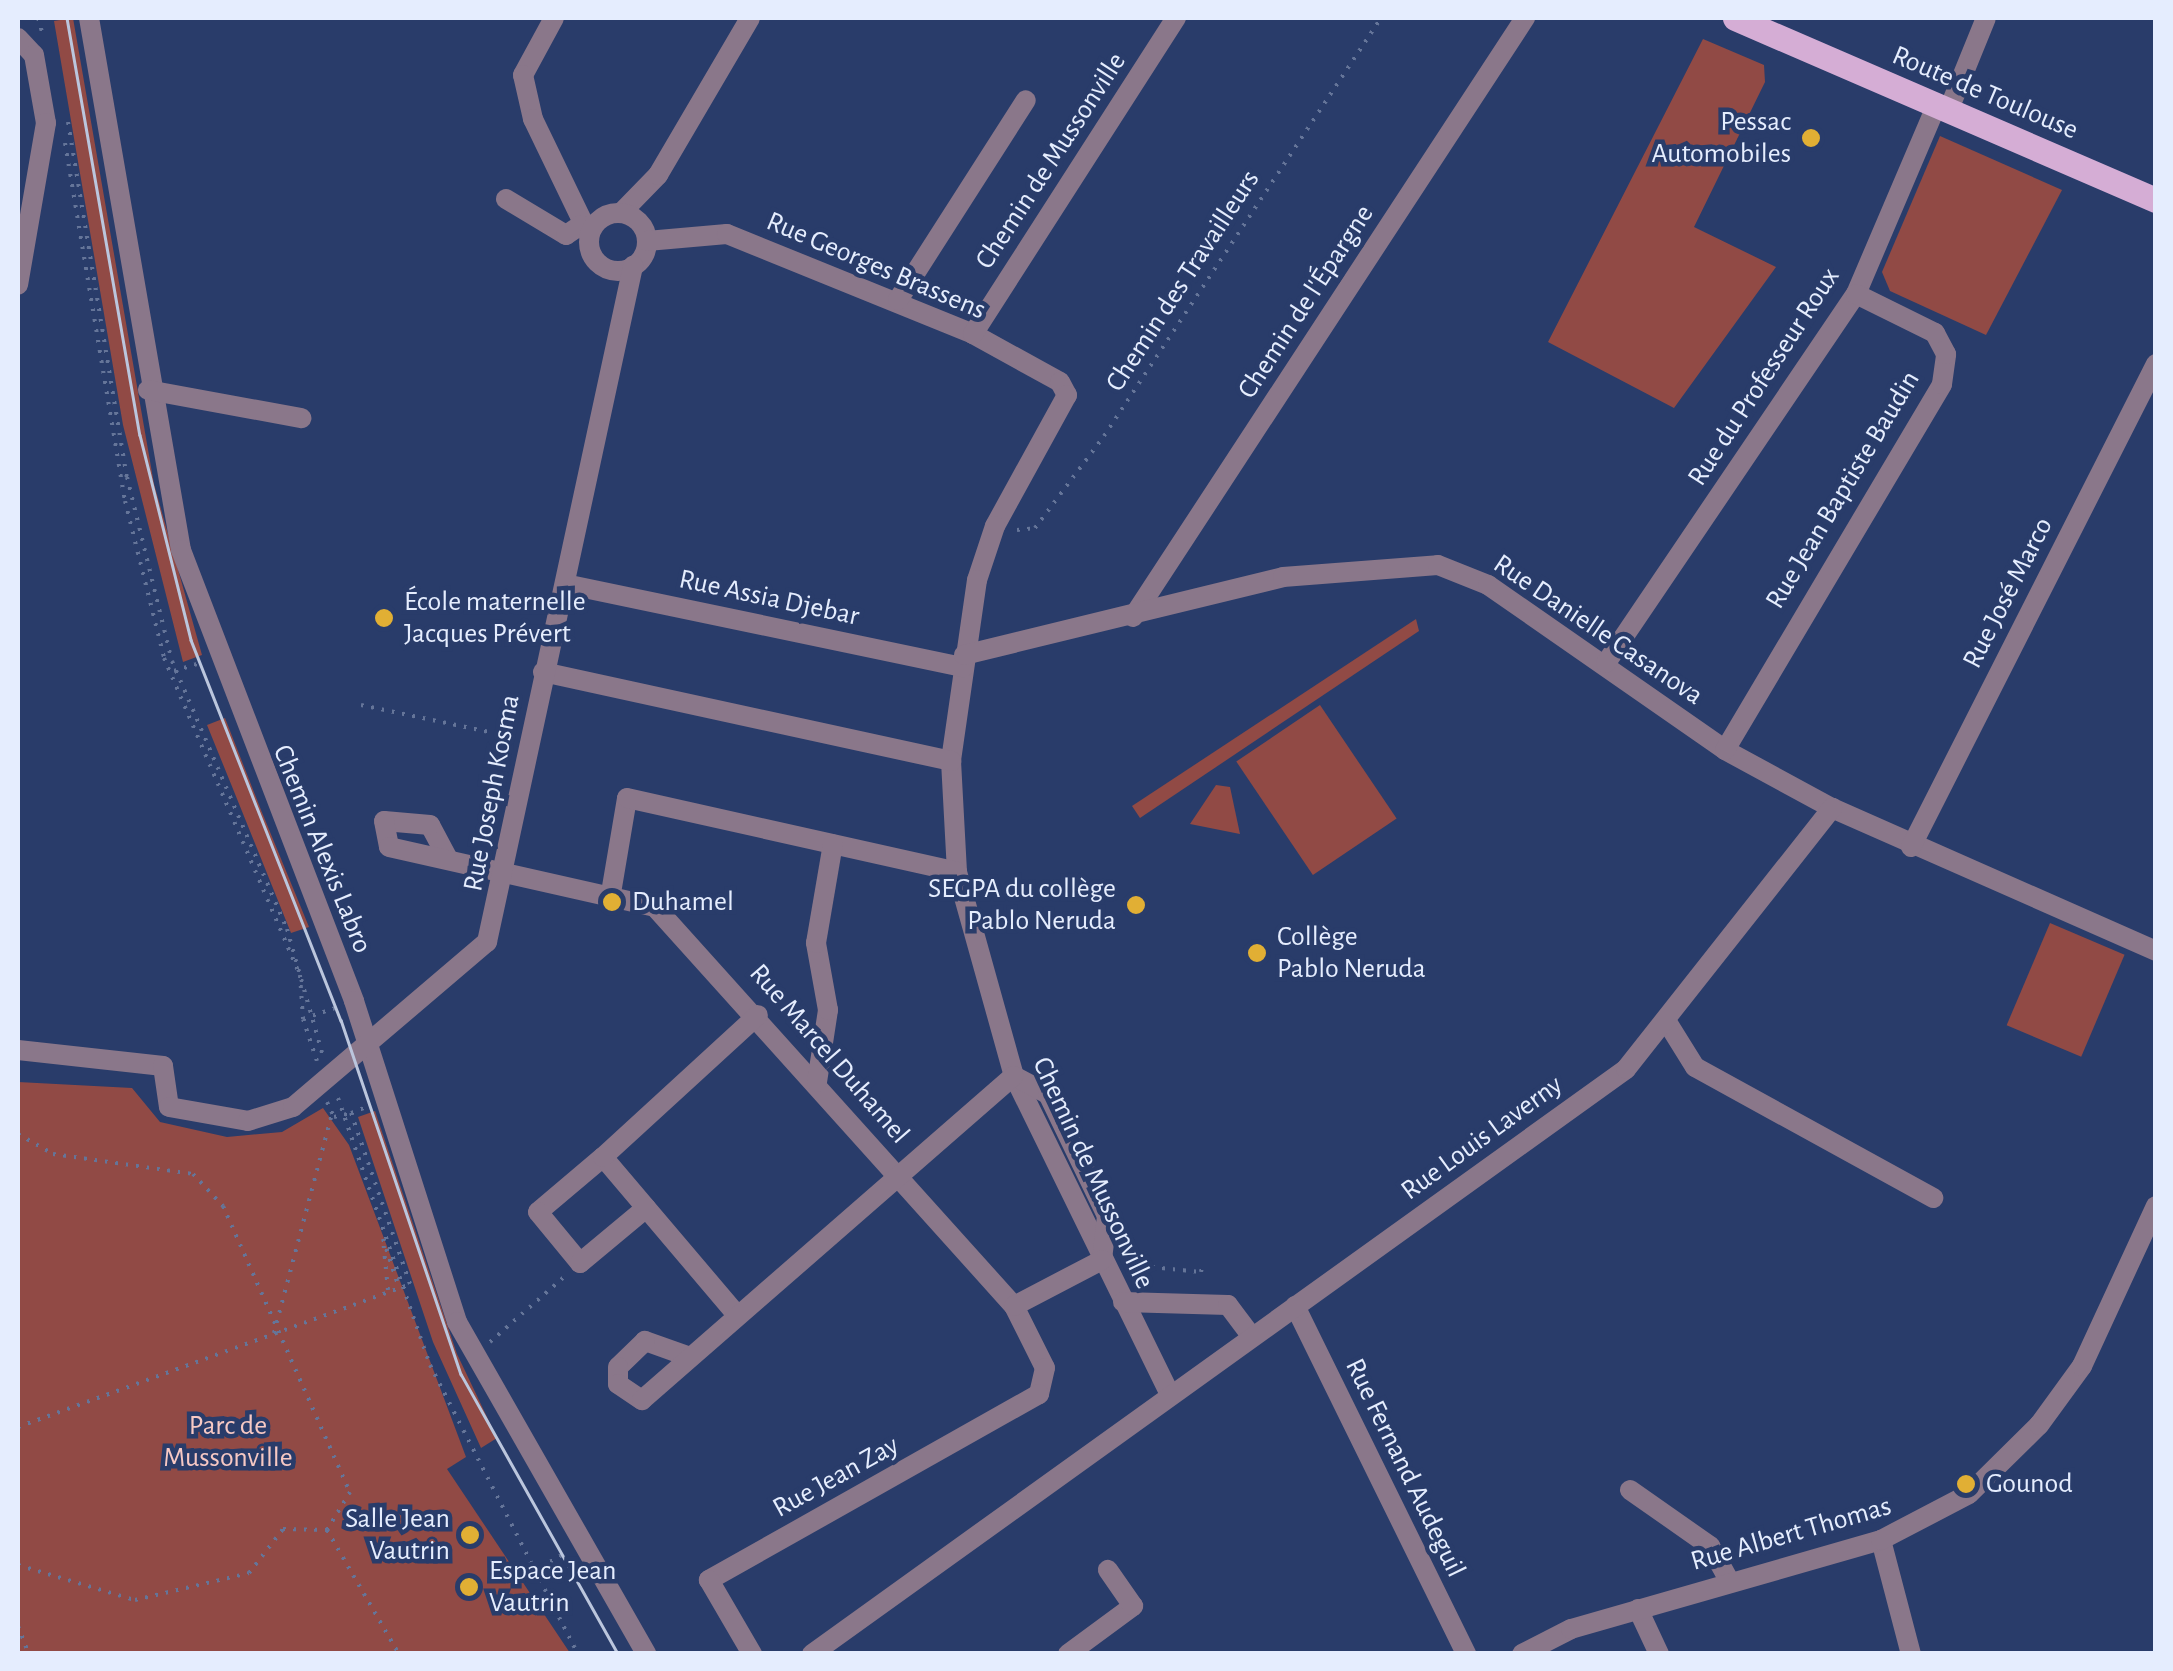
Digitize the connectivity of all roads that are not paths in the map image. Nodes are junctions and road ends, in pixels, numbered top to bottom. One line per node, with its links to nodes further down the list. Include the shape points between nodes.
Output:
1 (90, 18): 22 (street, Chemin Alexis Labro)
2 (554, 18): 14 (street, via 524,76 532,120)
3 (750, 18): 13 (street, via 658,176)
4 (1176, 18): 20 (street, Chemin de Mussonville)
5 (1525, 18): 26 (street, Chemin de l'Épargne)
6 (1736, 18): 10 (main road, Route de Toulouse)
7 (1986, 18): 10 (street, Rue du Professeur Roux)
8 (18, 38): 17 (street, via 34,55 46,123)
9 (1026, 100): 19 (street)
10 (1943, 107): 12 (main road, Route de Toulouse); 18 (street, Rue du Professeur Roux)
11 (506, 198): 14 (street, via 566,235)
12 (2156, 200)
13 (622, 212): 14 (street); 15 (street)
14 (585, 230): 16 (street, via 601,266)
15 (647, 241): 16 (street); 19 (street, Rue Georges Brassens, via 727,234)
16 (634, 266): 25 (street, Rue Joseph Kosma)
17 (18, 285)
18 (1856, 294): 28 (street, Rue du Professeur Roux); 30 (street, Rue Jean Baptiste Baudin, via 1935,333 1946,354 1942,384)
19 (898, 300): 20 (street, Rue Georges Brassens)
20 (972, 334): 23 (street, Rue Georges Brassens, via 1060,382)
21 (2156, 364): 34 (street, Rue José Marco)
22 (148, 390): 24 (street); 42 (street, Chemin Alexis Labro, via 181,550)
23 (1067, 395): 27 (street, Chemin de Mussonville, via 995,526)
24 (300, 418)
25 (565, 584): 27 (street, Rue Assia Djebar); 29 (street, Rue Joseph Kosma)
26 (1132, 617): 27 (street, Rue Danielle Casanova); 28 (street, Rue Danielle Casanova, via 1283,576 1409,562 1488,584)
27 (963, 661): 31 (street, Chemin de Mussonville)
28 (1606, 663): 30 (street, Rue Danielle Casanova)
29 (543, 672): 31 (street); 36 (street, Rue Joseph Kosma)
30 (1725, 750): 32 (street, Rue Danielle Casanova)
31 (950, 760): 37 (street, Chemin de Mussonville)
32 (1832, 808): 34 (street); 41 (street, Rue Louis Laverny)
33 (833, 844): 37 (street); 38 (street, via 627,798); 45 (street, via 816,943 828,1010)
34 (1911, 847): 39 (street)
35 (448, 857): 36 (street, Rue Marcel Duhamel)
36 (504, 870): 38 (street, Rue Marcel Duhamel); 42 (street, Rue Joseph Kosma, via 487,942)
37 (957, 872): 44 (street, Chemin de Mussonville)
38 (610, 892): 40 (street, Rue Marcel Duhamel, via 655,907)
39 (2156, 951)
40 (758, 1015): 45 (street, Rue Marcel Duhamel); 46 (street)
41 (1667, 1022): 48 (street, via 1695,1067); 54 (street, Rue Louis Laverny, via 1626,1070)
42 (369, 1045): 43 (street, Rue Joseph Kosma, via 293,1107 248,1121 169,1108 163,1066); 65 (street, Chemin Alexis Labro, via 473,1357)
43 (18, 1050)
44 (1014, 1076): 47 (street); 51 (street, Chemin de Mussonville)
45 (817, 1082): 47 (street, Rue Marcel Duhamel)
46 (603, 1157): 50 (street); 50 (street, via 538,1212 580,1263)
47 (897, 1173): 53 (street, Rue Marcel Duhamel); 55 (street)
48 (1933, 1198)
49 (2156, 1206): 61 (street, Rue Albert Thomas, via 2082,1366 2039,1426 1969,1494)
50 (646, 1208): 55 (street)
51 (1102, 1260): 52 (street, Chemin de Mussonville); 53 (street)
52 (1123, 1302): 56 (street, via 1228,1306); 59 (street, Chemin de Mussonville)
53 (1014, 1306): 58 (street, Rue Marcel Duhamel)
54 (1294, 1306): 56 (street, Rue Louis Laverny); 69 (street, Rue Fernand Audeguil)
55 (737, 1315): 57 (street)
56 (1251, 1336): 59 (street, Rue Louis Laverny)
57 (690, 1357)
58 (1046, 1368): 66 (street, Rue Jean Zay, via 1039,1394 709,1580)
59 (1170, 1394): 67 (street, Rue Louis Laverny)
60 (1630, 1490): 63 (street, via 1710,1546)
61 (1881, 1540): 63 (street, Rue Albert Thomas); 72 (street)
62 (1108, 1570): 68 (street, via 1132,1606)
63 (1729, 1580): 64 (street, Rue Albert Thomas)
64 (1638, 1608): 70 (street, Rue Albert Thomas); 71 (street)
65 (646, 1654)
66 (752, 1654)
67 (812, 1654)
68 (1068, 1654)
69 (1466, 1654)
70 (1522, 1654)
71 (1659, 1654)
72 (1911, 1654)

